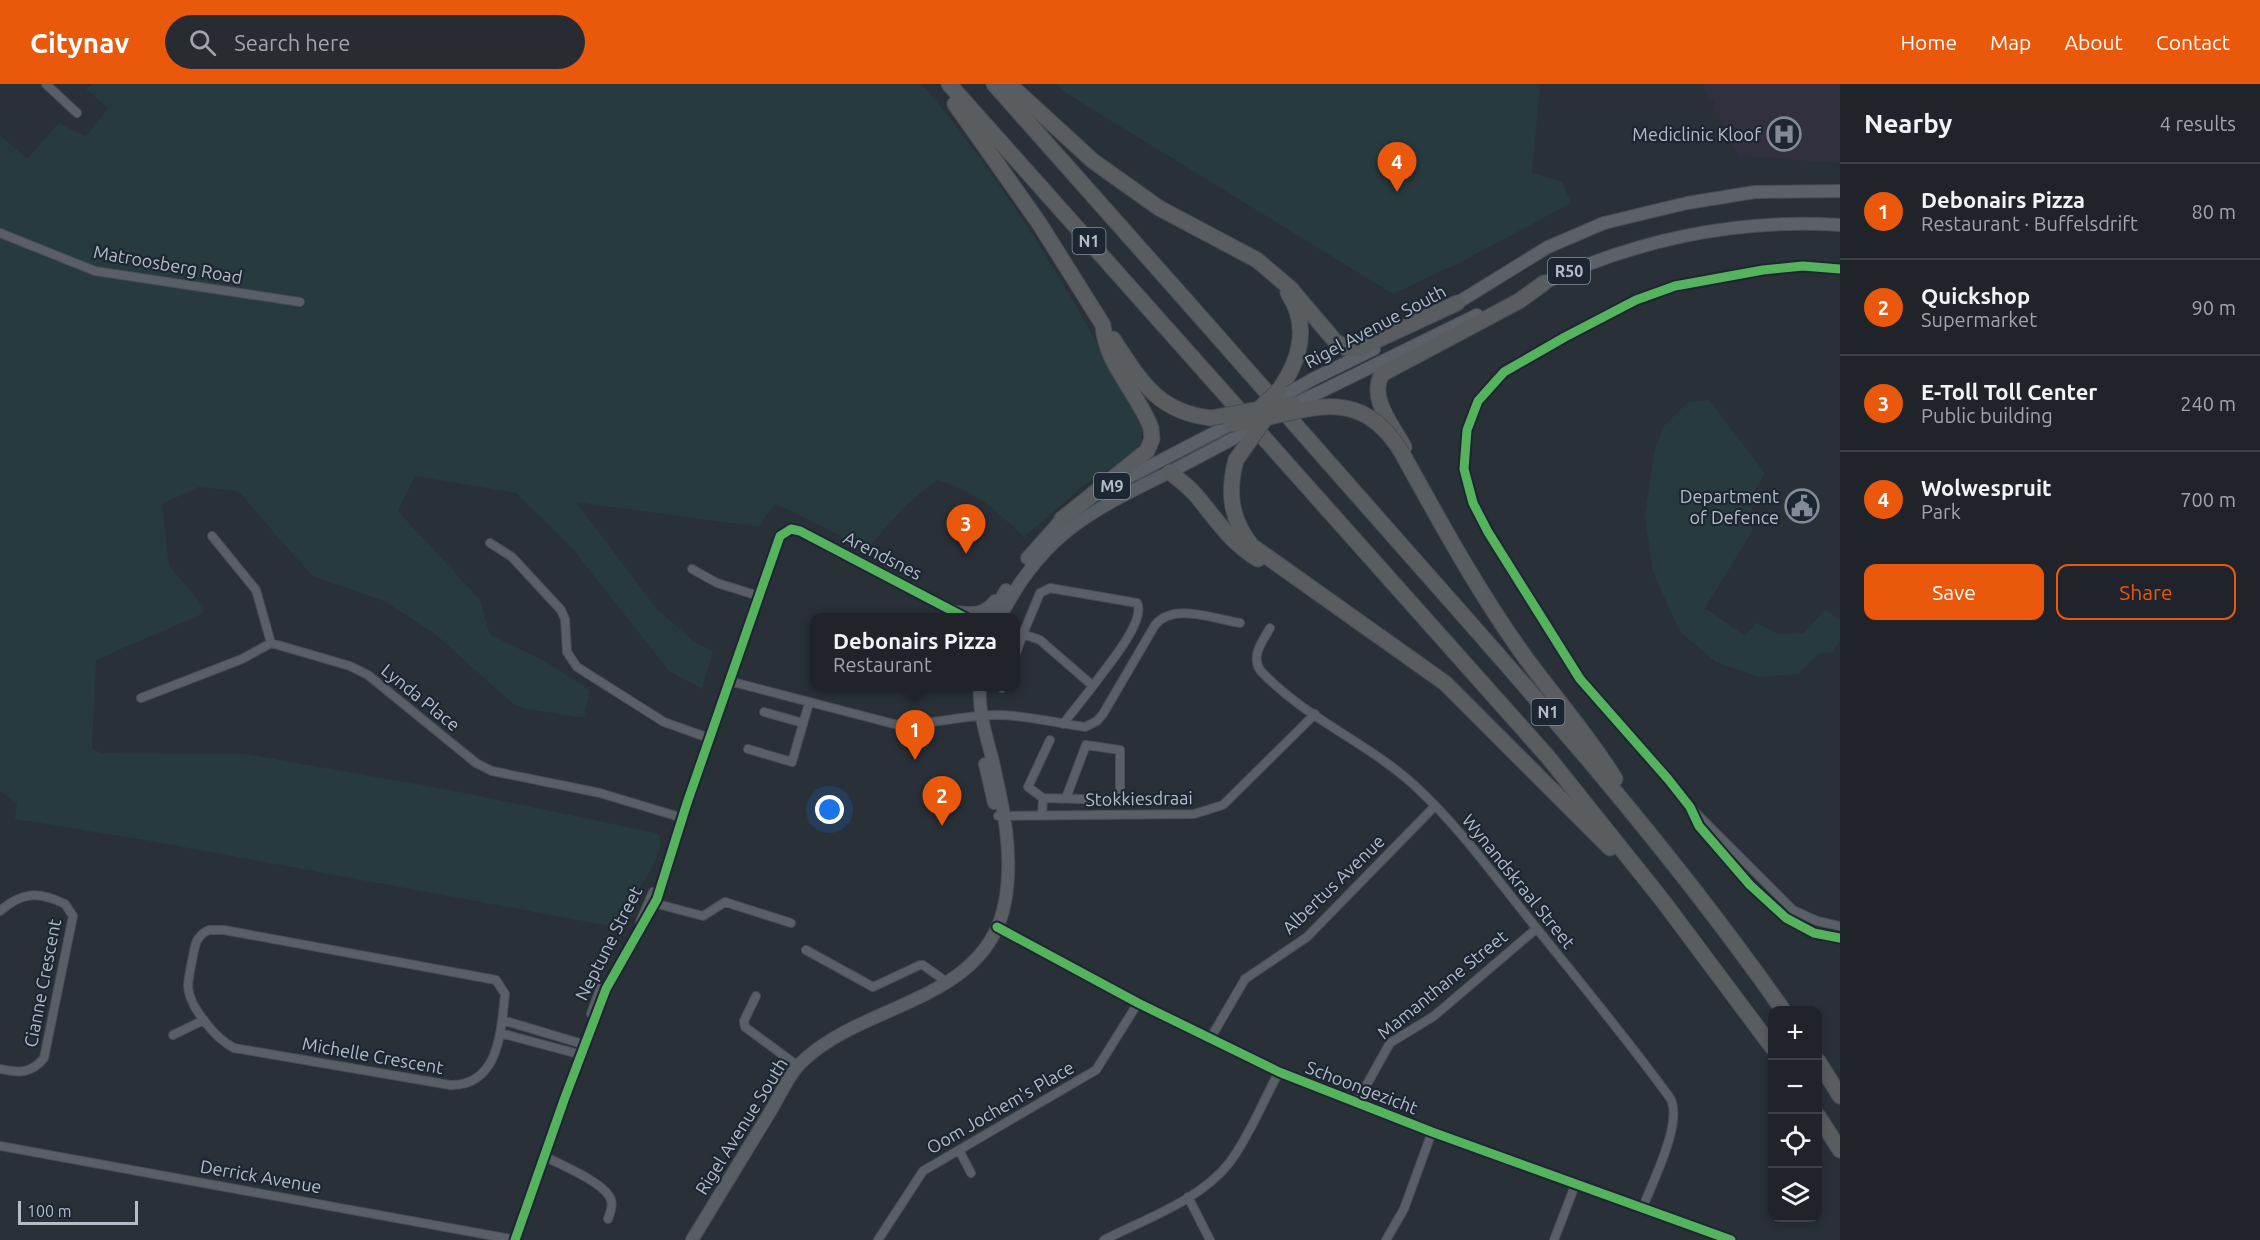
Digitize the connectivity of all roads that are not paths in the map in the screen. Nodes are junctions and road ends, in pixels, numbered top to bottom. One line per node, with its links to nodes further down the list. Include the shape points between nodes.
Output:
1 (46, 84): 6 (street)
2 (940, 84): 15 (highway, via 1000,166)
3 (949, 84): 60 (highway, N1, via 1526,731)
4 (994, 84): 56 (highway, N1)
5 (1009, 84): 10 (highway, via 1122,183 1159,208)
6 (77, 113)
7 (1840, 191): 14 (main road, Rigel Avenue South / R50, via 1755,192 1604,223 1548,247)
8 (1840, 225): 12 (main road, Rigel Avenue South / R50, via 1758,225 1690,234 1618,253)
9 (0, 233): 13 (street, Matroosberg Road, via 95,271)
10 (1227, 244): 14 (highway, via 1275,275 1328,334 1346,348 1358,349); 16 (highway, via 1281,286 1295,307 1301,336)
11 (1840, 269): 55 (street, via 1803,266 1723,276 1675,286 1636,300 1504,372 1478,401 1467,430 1467,485 1488,532 1580,679)
12 (1544, 283): 16 (main road, Rigel Avenue South / R50, bridge, via 1320,392); 20 (highway, via 1519,301 1391,368 1380,378 1378,399)
13 (300, 302)
14 (1457, 303): 16 (main road, Rigel Avenue South / R50, bridge)
15 (1103, 325): 17 (highway, bridge, via 1151,393 1182,412 1211,418 1229,416); 21 (highway, via 1104,339 1148,421 1152,439 1139,458)
16 (1288, 396): 17 (highway, bridge); 17 (main road, Rigel Avenue South / R50, bridge); 17 (highway, bridge)
17 (1248, 422): 18 (main road, Rigel Avenue South / R50, via 1208,435); 19 (main road, Rigel Avenue South / R50, via 1211,450); 20 (highway, bridge, via 1308,407 1335,406 1361,415 1388,432); 32 (highway, bridge, via 1230,494 1243,535 1273,563)
18 (1164, 457): 21 (main road, Rigel Avenue South / M9)
19 (1170, 472): 31 (main road, Rigel Avenue South / M9, via 1094,510 1051,543 1022,576); 32 (highway, via 1193,492 1243,551)
20 (1433, 509): 56 (highway, via 1525,657 1601,756)
21 (1062, 519): 25 (main road, Rigel Avenue South / M9)
22 (783, 533): 27 (street, Neptune Street); 28 (street, Arendsnes, via 791,529 800,531)
23 (212, 536): 37 (street, via 256,590)
24 (490, 543): 49 (street, via 512,557 561,610 567,652 577,667 664,722)
25 (1020, 568): 29 (main road); 30 (main road, Rigel Avenue South / M9)
26 (692, 569): 27 (street, via 717,583)
27 (759, 596): 38 (street, Neptune Street)
28 (957, 613)
29 (979, 613)
30 (993, 613)
31 (1003, 613)
32 (1348, 615): 60 (highway, via 1467,702)
33 (1240, 623): 48 (street, via 1176,612 1163,617 1097,721 1085,726)
34 (1270, 628): 45 (street, Wynandskraal Street, via 1257,654 1257,665 1263,674)
35 (1023, 634): 36 (street); 39 (street, via 1041,640); 39 (street, via 1040,593 1050,588 1137,603 1139,613 1126,640)
36 (1020, 642)
37 (271, 643): 42 (street, via 242,659); 59 (street, Lynda Place, via 359,670 476,763 492,771 600,793)
38 (729, 681): 43 (street); 49 (street, Neptune Street)
39 (1093, 686): 48 (street)
40 (974, 691): 46 (main road, Rigel Avenue South)
41 (980, 691): 46 (main road, Rigel Avenue South)
42 (141, 698)
43 (809, 703): 46 (street, via 894,724); 47 (street)
44 (764, 712): 47 (street)
45 (1315, 714): 54 (street, Wynandskraal Street, via 1412,783); 57 (street, Stokkiesdraai, via 1223,805 1214,809 1177,815)
46 (979, 716): 48 (street, via 1015,715); 58 (main road, Rigel Avenue South)
47 (803, 723): 51 (street, via 792,762)
48 (1063, 724)
49 (709, 738): 59 (street, Neptune Street)
50 (1050, 740): 52 (street, via 1028,787)
51 (748, 749)
52 (1043, 798): 53 (street); 57 (street)
53 (1066, 798): 53 (street, via 1117,800 1120,750 1086,745)
54 (1435, 806): 66 (street, Wynandskraal Street, via 1481,856); 77 (street, Albertus Avenue, via 1307,937 1245,979)
55 (1689, 807): 64 (street, via 1792,910); 67 (street, via 1699,826 1750,885 1786,918 1814,933)
56 (1635, 814): 72 (highway, N1, via 1720,921)
57 (1041, 815): 58 (street, Stokkiesdraai)
58 (1001, 816): 65 (main road, Rigel Avenue South, via 1008,884)
59 (682, 817): 61 (street, Neptune Street)
60 (1663, 901): 78 (highway, N1)
61 (652, 903): 63 (street, via 703,916 725,902); 79 (street, Neptune Street, via 608,981)
62 (0, 911): 83 (street, Cianne Crescent, via 16,898 28,895 65,904 73,916 44,1058 30,1071)
63 (791, 923)
64 (1840, 926)
65 (997, 927): 69 (main road, Rigel Avenue South, via 971,963); 71 (street, Schoongezicht)
66 (1536, 929): 86 (street, Mamanthane Street, via 1434,1016 1390,1043); 96 (street, Wynandskraal Street, via 1615,1024 1675,1107 1669,1138)
67 (1840, 938)
68 (806, 950): 69 (street, via 873,987 920,965)
69 (948, 983): 81 (main road, Rigel Avenue South, via 836,1036)
70 (756, 996): 81 (street, via 745,1027)
71 (1138, 1003): 77 (street, Schoongezicht); 90 (street, Oom Jochem's Place, via 1096,1070)
72 (1780, 1006)
73 (204, 1020): 74 (street, Michelle Crescent, via 188,984 197,940 204,932 215,929 490,977 500,982 505,994); 75 (street, Michelle Crescent, via 218,1038 234,1048 450,1085 463,1084 488,1068); 76 (street)
74 (502, 1020): 75 (street, Michelle Crescent); 79 (street)
75 (500, 1033): 80 (street)
76 (173, 1035)
77 (1210, 1039): 84 (street, Schoongezicht)
78 (1768, 1040)
79 (583, 1044): 80 (street, Neptune Street)
80 (579, 1054): 92 (street, Neptune Street)
81 (798, 1066): 100 (main road, Rigel Avenue South)
82 (1822, 1067): 85 (highway)
83 (0, 1070)
84 (1279, 1072): 86 (street, Schoongezicht); 95 (street, via 1230,1162)
85 (1840, 1096)
86 (1357, 1102): 88 (street, Schoongezicht)
87 (1822, 1122): 91 (highway)
88 (1432, 1132): 94 (street, Schoongezicht); 104 (street, via 1404,1209)
89 (0, 1146): 99 (street, Derrick Avenue)
90 (959, 1150): 93 (street); 101 (street, Oom Jochem's Place, via 917,1177)
91 (1840, 1150)
92 (544, 1156): 97 (street, via 599,1186 612,1206); 99 (street, Neptune Street)
93 (971, 1173)
94 (1576, 1183): 96 (street, Schoongezicht); 105 (street)
95 (1188, 1197): 102 (street); 103 (street)
96 (1643, 1207): 98 (street, Schoongezicht)
97 (608, 1219)
98 (1710, 1237): 106 (street, Schoongezicht)
99 (515, 1240)
100 (692, 1240)
101 (878, 1240)
102 (1104, 1240)
103 (1210, 1240)
104 (1386, 1240)
105 (1554, 1240)
106 (1731, 1240)

